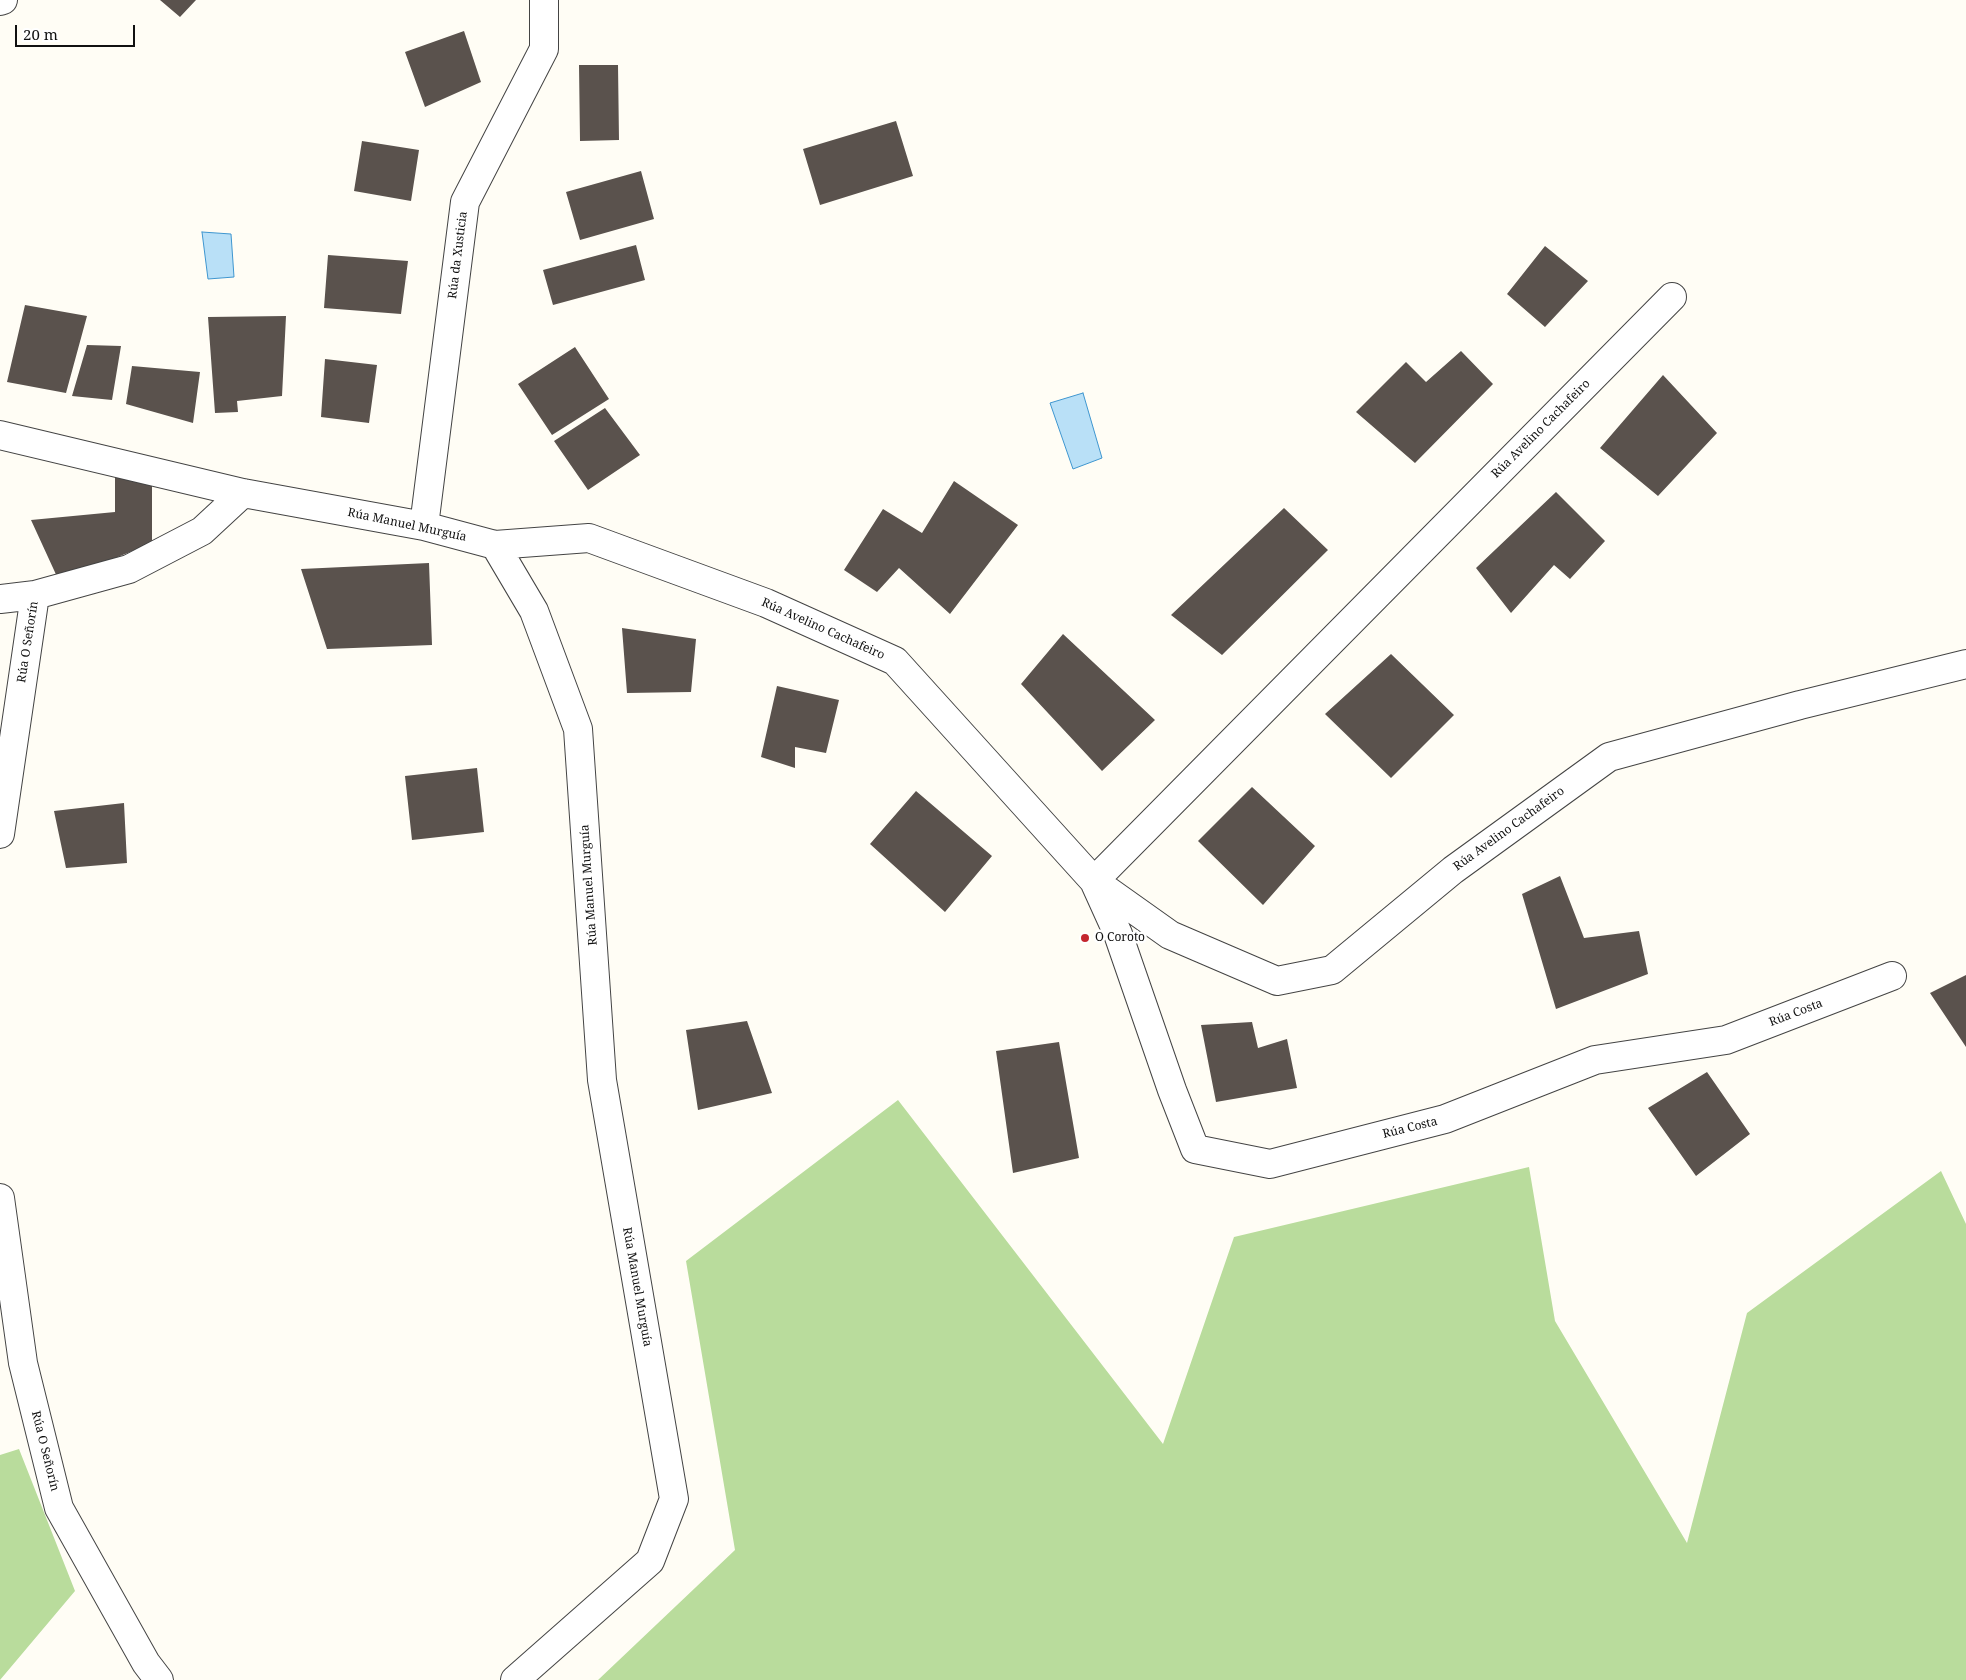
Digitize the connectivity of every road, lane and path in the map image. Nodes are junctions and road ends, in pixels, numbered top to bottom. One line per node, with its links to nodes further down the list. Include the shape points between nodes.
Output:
1 (544, 0): 5 (street, Rúa da Xusticia, via 544,49 465,202)
2 (1672, 297): 11 (street, Rúa Avelino Cachafeiro)
3 (0, 435): 4 (street, Rúa Manuel Murguía)
4 (242, 493): 5 (street, Rúa Manuel Murguía); 7 (street, Rúa O Señorín, via 202,531 129,568)
5 (424, 526): 6 (street, Rúa Manuel Murguía)
6 (495, 545): 11 (street, Rúa Avelino Cachafeiro, via 589,538 766,603 896,661); 15 (street, Rúa Manuel Murguía, via 534,611 578,729 602,1080 674,1499 650,1561)
7 (35, 595): 8 (street); 10 (street, Rúa O Señorín)
8 (0, 599)
9 (1966, 664): 11 (street, Rúa Avelino Cachafeiro, via 1609,757 1453,870 1332,970 1277,981 1170,936)
10 (0, 834)
11 (1094, 881): 12 (street, Rúa Costa, via 1118,934 1195,1149 1270,1164 1445,1119 1595,1060 1726,1040)
12 (1892, 976)
13 (0, 1198): 14 (street, Rúa O Señorín, via 23,1363 59,1508 146,1663)
14 (159, 1680)
15 (515, 1680)

